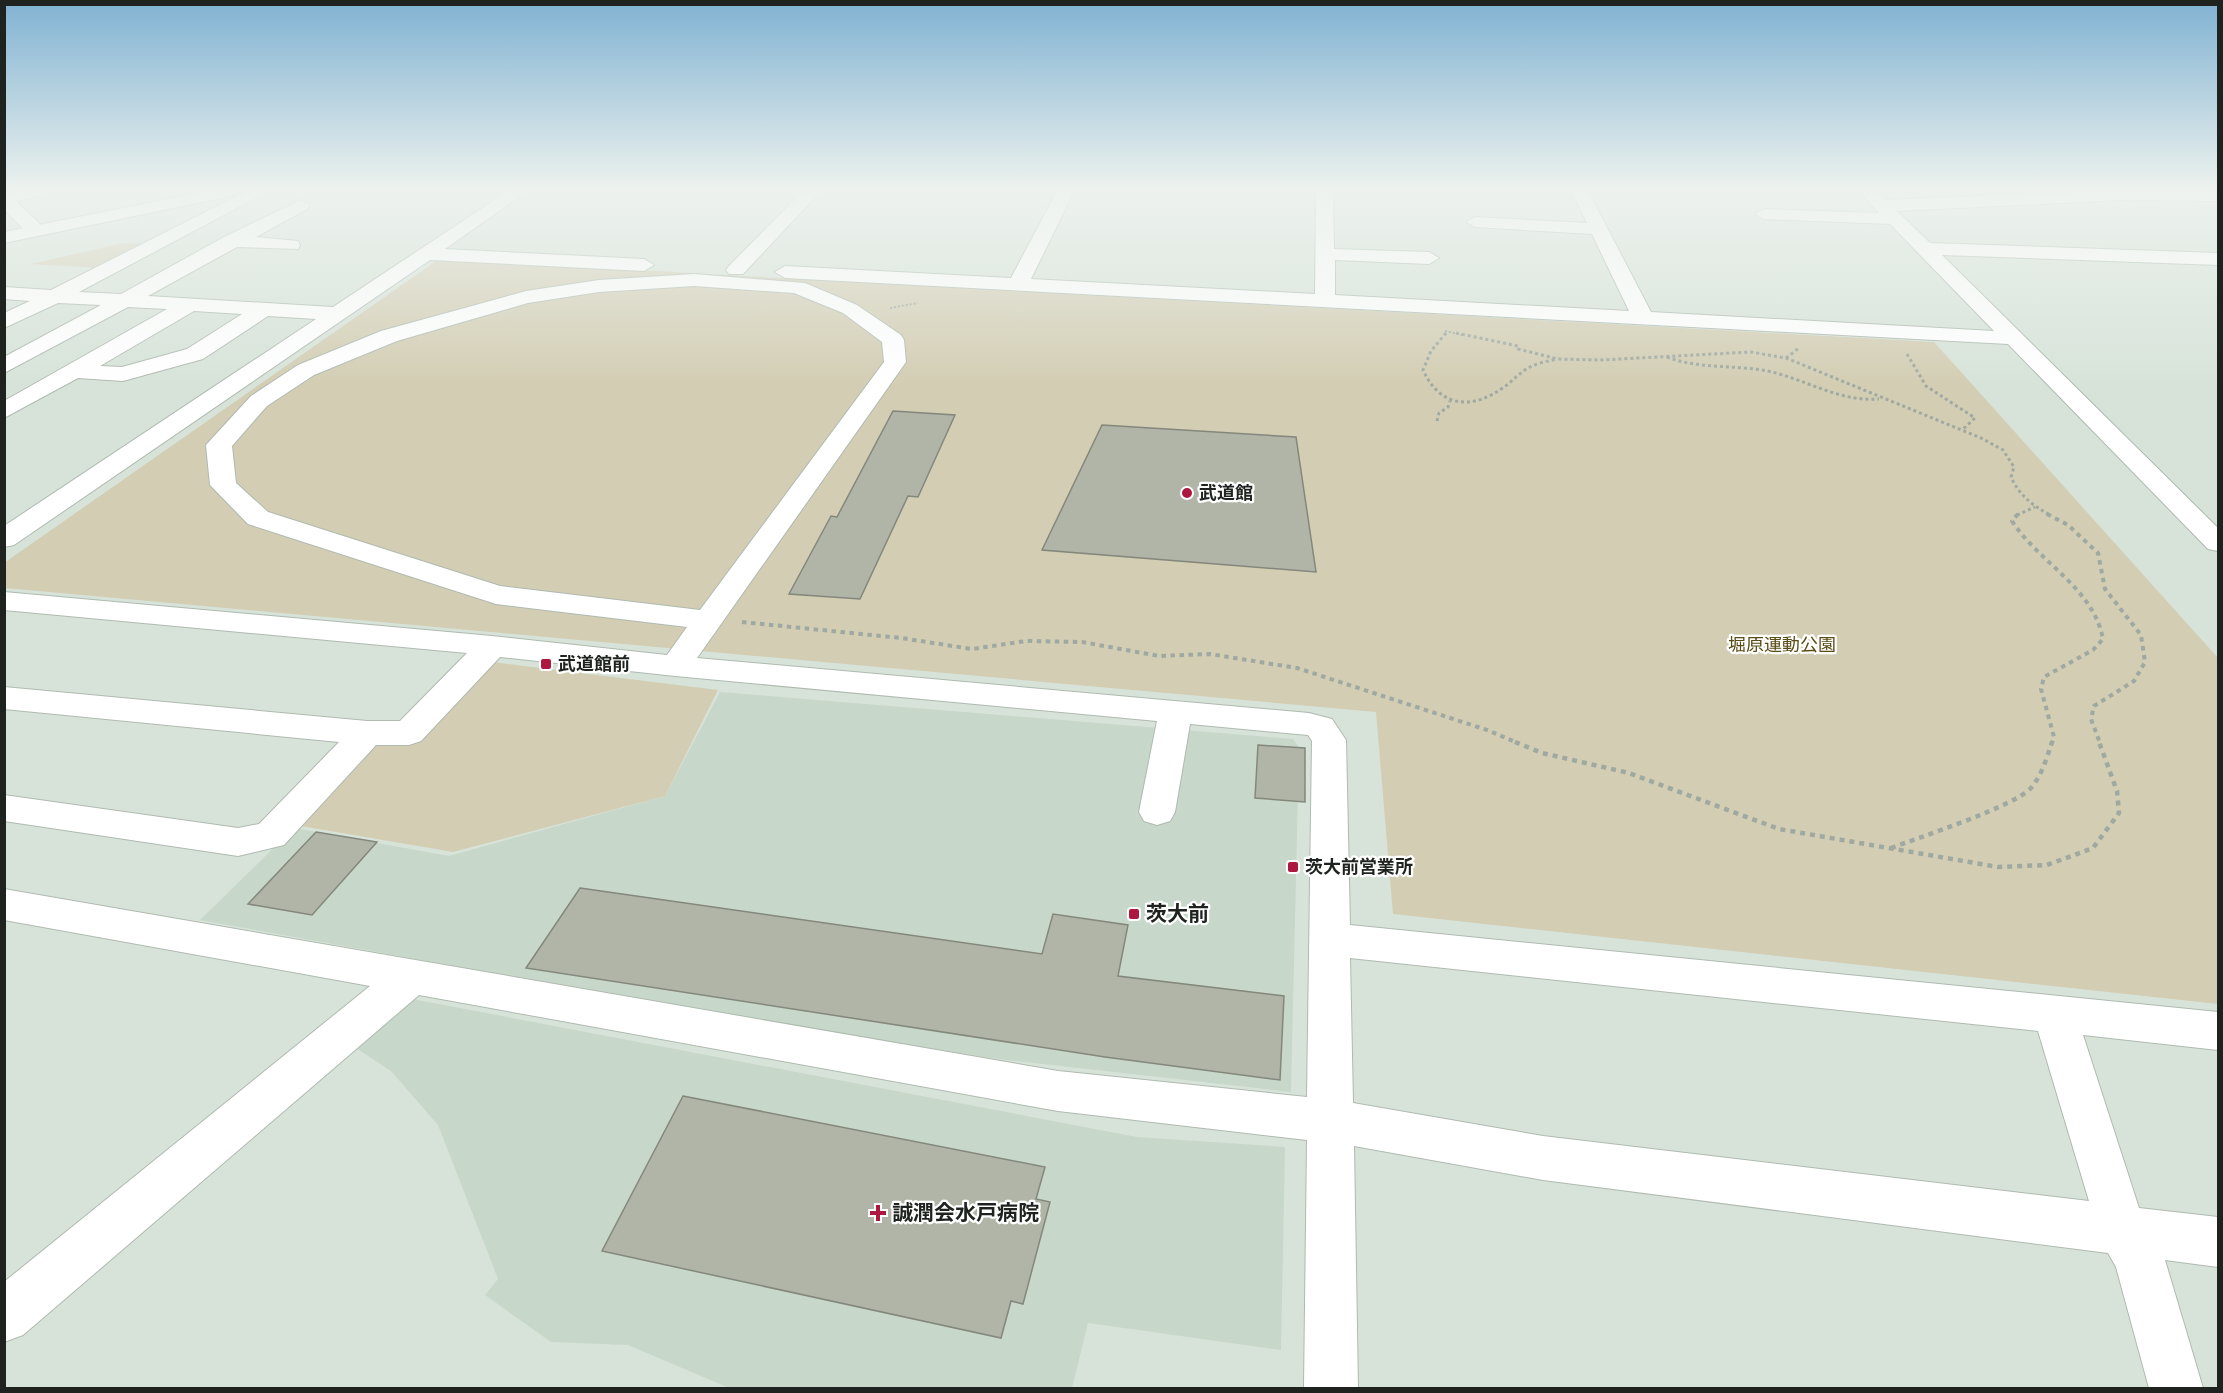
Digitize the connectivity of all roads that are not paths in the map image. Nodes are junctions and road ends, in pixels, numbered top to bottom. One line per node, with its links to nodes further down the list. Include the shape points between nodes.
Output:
1 (133, 256): 18 (street)
2 (208, 256): 19 (street)
3 (424, 256): 23 (street)
4 (466, 256): 14 (street)
5 (749, 256): 14 (street)
6 (1032, 256): 16 (street)
7 (1325, 256): 20 (street)
8 (1377, 256): 12 (street)
9 (1612, 256): 24 (street)
10 (1932, 256): 26 (street)
11 (2130, 256): 13 (street)
12 (1429, 258)
13 (2218, 259)
14 (736, 270): 15 (street)
15 (806, 281): 16 (street); 27 (street, via 694,280 599,286 526,297 389,336); 35 (street, via 893,340 895,362)
16 (1018, 285): 20 (street)
17 (4, 293): 18 (street)
18 (56, 296): 19 (street); 25 (street)
19 (124, 301): 21 (street); 28 (street)
20 (1325, 301): 24 (street)
21 (190, 305): 22 (street); 30 (street)
22 (264, 309): 23 (street); 30 (street, via 195,354 123,374)
23 (334, 316): 27 (street, via 356,321 312,358); 32 (street)
24 (1643, 318): 26 (street)
25 (4, 322)
26 (2012, 338): 33 (street)
27 (324, 363): 35 (street, via 306,370 259,401 219,445 223,485 258,518 496,595)
28 (4, 366)
29 (4, 373): 30 (street)
30 (68, 374): 31 (street)
31 (4, 411)
32 (4, 539)
33 (2218, 543)
34 (4, 601): 36 (street)
35 (708, 620): 37 (street)
36 (492, 646): 37 (street); 40 (street, via 409,733)
37 (675, 666): 39 (street)
38 (4, 698): 40 (street)
39 (1176, 711): 42 (street); 44 (street, via 1309,724 1327,734)
40 (367, 733): 41 (street, via 271,835 238,842)
41 (4, 808)
42 (1157, 812)
43 (4, 904): 45 (street)
44 (1329, 939): 46 (street); 48 (street)
45 (411, 977): 48 (street, via 1058,1090); 51 (street)
46 (2054, 1013): 47 (street); 49 (street)
47 (2218, 1031)
48 (1331, 1121): 49 (street, via 1544,1158); 52 (street)
49 (2122, 1230): 50 (street); 53 (street, via 2139,1257)
50 (2218, 1242)
51 (4, 1316)
52 (1332, 1389)
53 (2176, 1389)

